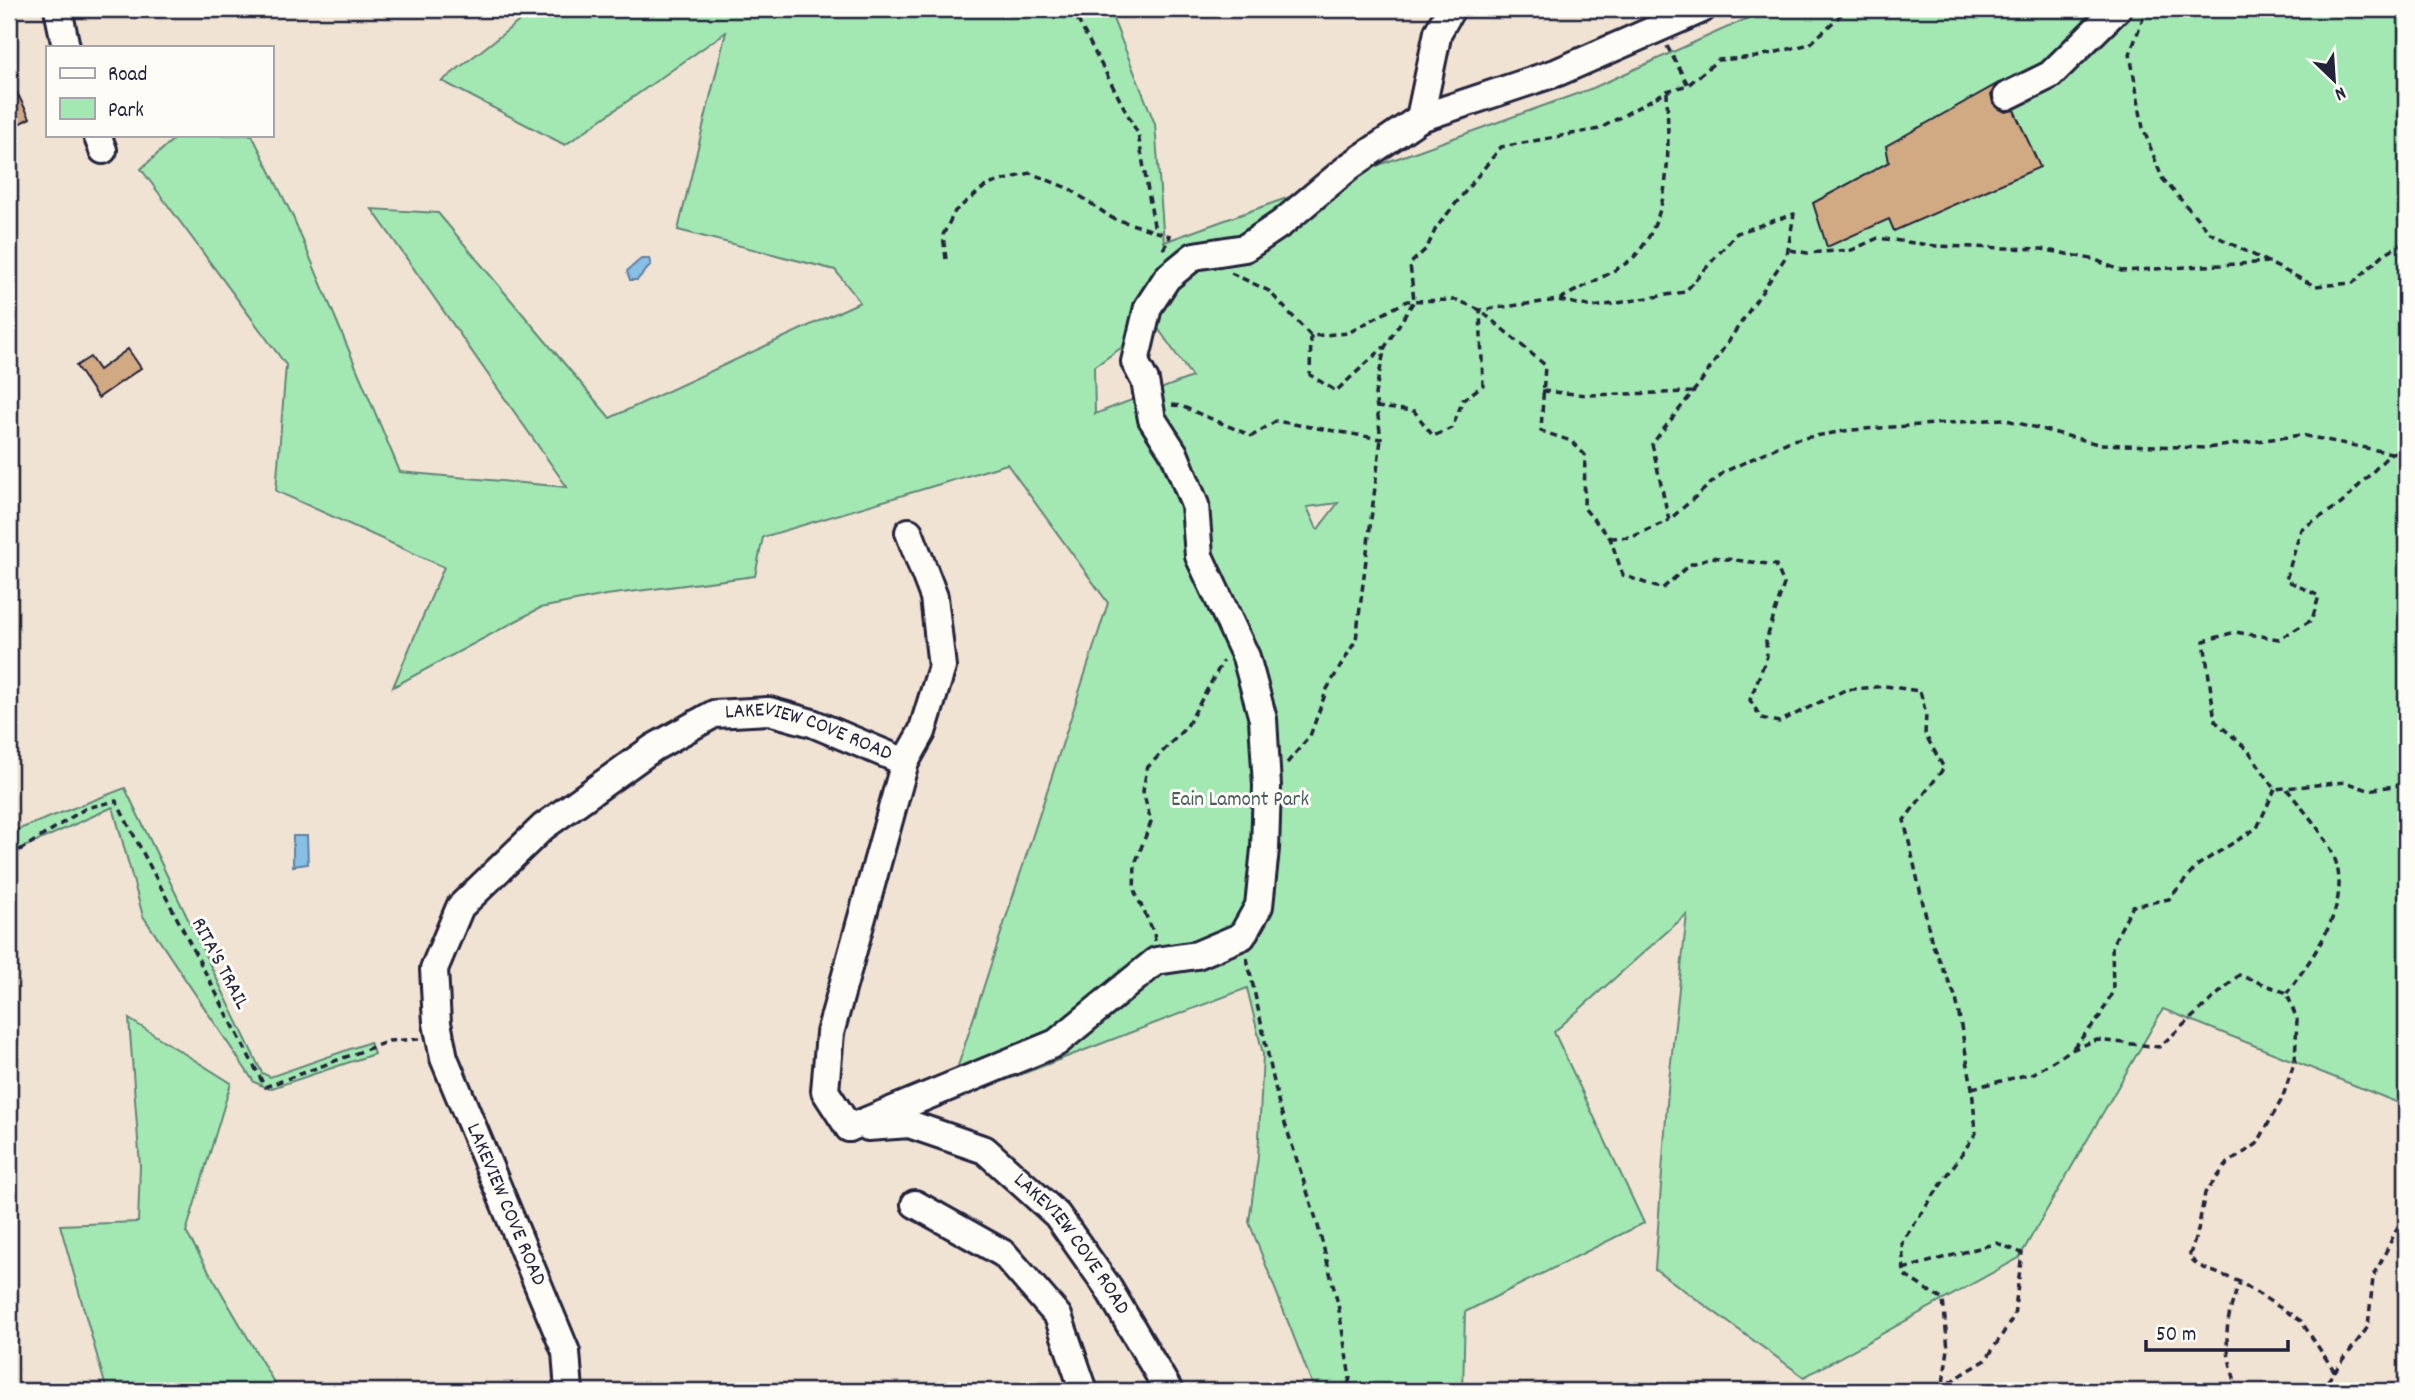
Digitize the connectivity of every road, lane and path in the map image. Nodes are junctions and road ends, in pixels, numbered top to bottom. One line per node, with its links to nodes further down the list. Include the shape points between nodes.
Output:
1 (58, 9): 9 (street)
2 (1072, 9): 14 (path, via 1138,134)
3 (1451, 9): 13 (street, via 1438,32)
4 (1702, 9): 8 (street)
5 (1847, 9): 10 (path, via 1810,44 1756,57 1718,60)
6 (2117, 9): 12 (street, via 2050,75)
7 (2153, 9): 20 (path, via 2143,18 2130,54 2143,128 2162,178 2210,233)
8 (1653, 30): 10 (path); 13 (street, via 1558,72)
9 (66, 46)
10 (1688, 85): 11 (path)
11 (1667, 91): 21 (path, via 1668,152 1661,213 1634,257); 22 (path, via 1599,129 1501,146 1410,264)
12 (2007, 96)
13 (1420, 118): 18 (street, via 1245,248)
14 (1156, 232): 17 (path, via 1170,236); 19 (path, via 1112,218 1070,189 1030,173 987,185 955,211 943,235)
15 (2406, 241): 20 (path, via 2353,283 2315,286)
16 (1790, 250): 20 (path, via 1852,250 1878,238 1936,246 2042,249 2096,260 2121,271); 21 (path, via 1794,214 1737,233 1685,292 1593,307); 27 (path)
17 (1160, 257)
18 (1194, 257): 24 (path, via 1269,291); 28 (street, via 1167,278 1148,307 1135,362 1145,381)
19 (946, 259)
20 (2270, 262)
21 (1558, 300): 23 (path)
22 (1414, 302): 23 (path, via 1457,300); 24 (path, via 1407,301 1348,333); 25 (path)
23 (1480, 310): 26 (path, via 1545,365); 29 (path, via 1483,386 1463,400 1452,428 1433,436 1413,411)
24 (1311, 336): 25 (path, via 1310,375 1335,391)
25 (1385, 347): 29 (path)
26 (1542, 391): 27 (path, via 1588,395); 35 (path, via 1541,431 1571,441 1584,456 1584,508)
27 (1693, 392): 33 (path, via 1653,444)
28 (1149, 405): 30 (path, via 1181,406 1252,436 1276,421); 36 (street, via 1195,505 1199,556)
29 (1376, 407): 30 (path)
30 (1381, 439): 39 (path, via 1356,640 1327,689 1310,736)
31 (2406, 451): 32 (path)
32 (2391, 453): 33 (path, via 2301,435 2207,449 2098,443 2003,419 1851,430 1792,440 1724,472); 40 (path, via 2341,503 2301,529 2286,580 2319,596 2312,620 2280,639 2235,632 2204,641 2215,722 2248,750)
33 (1669, 520): 35 (path, via 1632,537)
34 (909, 532): 37 (street, via 934,597 942,667 922,732)
35 (1610, 538): 48 (path, via 1623,575 1662,589 1689,565 1711,557 1776,565 1784,584 1766,641 1768,656 1750,700 1761,718 1779,722 1845,690 1885,686 1920,691 1925,734 1944,768 1903,820 1933,943 1956,998)
36 (1236, 637): 39 (street, via 1263,719); 44 (path, via 1187,726 1147,768 1143,791 1151,822 1135,864 1135,890 1154,933)
37 (905, 762): 46 (street, LAKEVIEW COVE ROAD, via 812,723 769,712 714,714 653,748 543,827 460,907 433,969); 49 (street, LAKEVIEW COVE ROAD, via 830,1033 825,1091)
38 (2406, 784): 41 (path, via 2368,790 2346,782)
39 (1267, 786): 43 (street, via 1259,906)
40 (2275, 789): 41 (path); 47 (path, via 2257,828 2198,865 2169,899 2133,906 2112,945 2113,991 2099,1018)
41 (2287, 789): 45 (path, via 2324,838 2337,867 2336,907 2317,950)
42 (9, 857): 46 (path, RITA'S TRAIL, via 86,808 116,801 265,1087 389,1041)
43 (1242, 936): 44 (street, via 1197,955); 59 (path, via 1279,1105 1338,1304 1349,1378)
44 (1156, 961): 49 (street, via 1056,1043)
45 (2287, 993): 47 (path, via 2239,975 2159,1047 2097,1040); 53 (path, via 2297,1020 2295,1062 2282,1099 2257,1144 2228,1163 2205,1193 2189,1257 2199,1266)
46 (440, 1038): 56 (street, LAKEVIEW COVE ROAD, via 444,1058 566,1352)
47 (2070, 1050): 48 (path, via 2034,1073)
48 (1972, 1088): 52 (path, via 1976,1133 1902,1242)
49 (849, 1128): 58 (street, LAKEVIEW COVE ROAD, via 909,1125 985,1150 1057,1215 1107,1286)
50 (915, 1204): 57 (street, via 1004,1254 1058,1316)
51 (2406, 1210): 54 (path, via 2373,1278 2368,1326)
52 (1902, 1269): 55 (path, via 1904,1275 1943,1300 1948,1349); 55 (path, via 1997,1243 2022,1253 2014,1316 1986,1360)
53 (2240, 1282): 54 (path, via 2301,1321); 61 (path, via 2228,1311 2225,1351)
54 (2334, 1372): 62 (path)
55 (1945, 1385): 60 (path)
56 (569, 1391)
57 (1084, 1391)
58 (1169, 1391)
59 (1346, 1391)
60 (1942, 1391)
61 (2238, 1391)
62 (2320, 1391)

